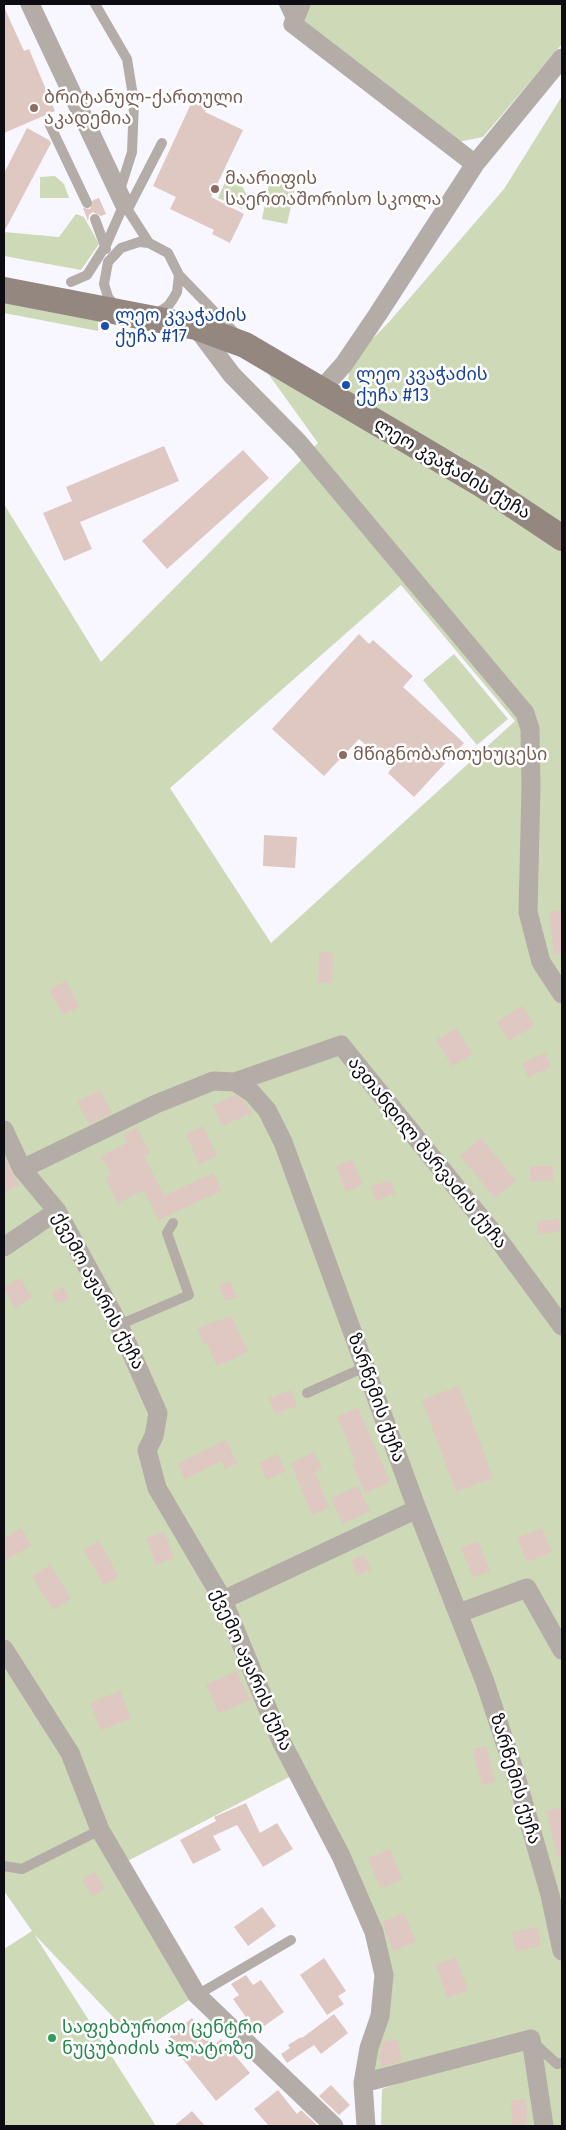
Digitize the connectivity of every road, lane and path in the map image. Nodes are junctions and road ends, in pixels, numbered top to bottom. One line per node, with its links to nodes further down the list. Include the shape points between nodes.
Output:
1 (30, 4): 10 (street)
2 (95, 4): 10 (lane, via 127,59 134,102 132,152)
3 (284, 4): 5 (lane)
4 (301, 4): 5 (street)
5 (293, 24): 9 (street)
6 (562, 58): 9 (street)
7 (48, 121): 11 (lane)
8 (162, 143): 10 (lane)
9 (475, 164): 22 (street, via 344,364)
10 (124, 202): 13 (lane); 14 (lane)
11 (87, 203)
12 (95, 219): 14 (lane)
13 (149, 243): 15 (lane, via 139,242 121,248); 16 (lane, via 168,253)
14 (106, 246): 15 (lane); 17 (lane, via 87,275)
15 (105, 270): 19 (lane, via 104,284 108,297 116,308)
16 (179, 274): 19 (lane, via 174,299 162,311); 21 (lane)
17 (71, 282)
18 (4, 290): 19 (main road, ლეო კვაჭაძის ქუჩა)
19 (137, 316): 20 (main road, ლეო კვაჭაძის ქუჩა)
20 (196, 328): 21 (main road, ლეო კვაჭაძის ქუჩა); 24 (street, via 232,375 299,443 525,713 530,729 531,777 528,912 541,962)
21 (245, 345): 22 (main road, ლეო კვაჭაძის ქუჩა)
22 (320, 390): 23 (main road, ლეო კვაჭაძის ქუჩა, via 481,484)
23 (562, 538)
24 (562, 994)
25 (235, 1082): 27 (street, via 213,1081 156,1104); 32 (street, ავთანდილ შარვაძის ქუჩა, via 341,1046 498,1239); 33 (street, ზარწემის ქუჩა, via 252,1093 267,1110 283,1142)
26 (4, 1130): 27 (street, ქვემო აჟარის ქუჩა)
27 (22, 1169): 28 (street, ქვემო აჟარის ქუჩა)
28 (57, 1211): 30 (street); 31 (street, ქვემო აჟარის ქუჩა)
29 (173, 1223): 31 (lane, via 167,1233 189,1295)
30 (4, 1247)
31 (119, 1325): 36 (street, ქვემო აჟარის ქუჩა, via 158,1413 154,1436 146,1450 157,1488)
32 (562, 1326)
33 (365, 1367): 34 (lane); 35 (street, ზარწემის ქუჩა)
34 (307, 1393)
35 (417, 1509): 36 (street); 37 (street, ზარწემის ქუჩა)
36 (223, 1600): 47 (street, ქვემო აჟარის ქუჩა, via 281,1741 341,1856 374,1932 384,1975 380,2016 369,2048)
37 (459, 1613): 39 (street, via 527,1588); 43 (street, ზარწემის ქუჩა, via 515,1773 550,1895)
38 (4, 1649): 40 (street, via 70,1753)
39 (562, 1650)
40 (100, 1830): 41 (lane, via 22,1869); 44 (street)
41 (4, 1866)
42 (291, 1940): 44 (lane)
43 (562, 1951)
44 (197, 1995): 48 (street)
45 (530, 2040): 46 (lane, via 557,2064); 47 (street); 50 (street)
46 (562, 2063)
47 (363, 2083): 49 (street, ქვემო აჟარის ქუჩა)
48 (334, 2126)
49 (366, 2126)
50 (544, 2126)

